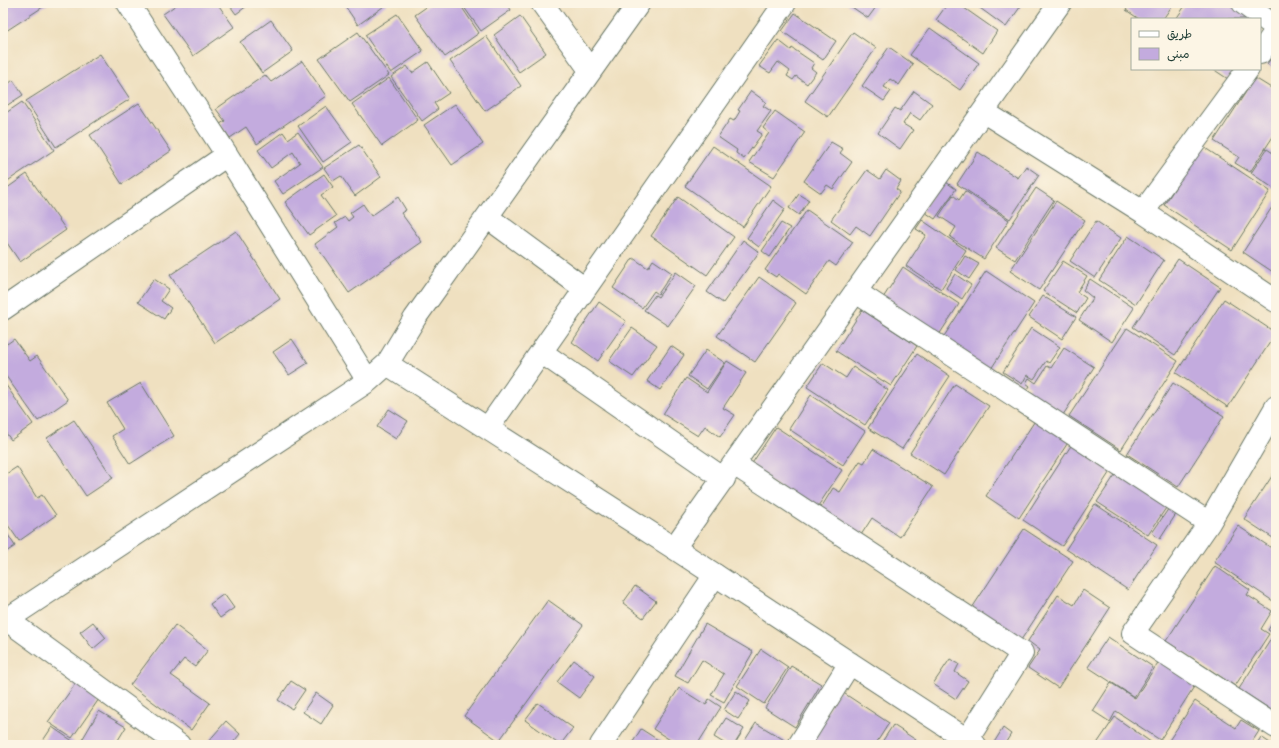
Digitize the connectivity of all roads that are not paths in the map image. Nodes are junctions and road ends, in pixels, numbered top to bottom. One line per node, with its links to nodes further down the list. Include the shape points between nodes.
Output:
1 (128, 3): 13 (street)
2 (542, 3): 10 (street)
3 (639, 3): 10 (street)
4 (785, 3): 16 (street)
5 (1060, 3): 12 (street)
6 (1243, 3): 7 (street)
7 (1276, 27)
8 (1276, 31): 9 (street)
9 (1261, 52)
10 (590, 70): 15 (street)
11 (1247, 70): 14 (street)
12 (984, 112): 14 (street); 17 (street)
13 (227, 155): 18 (street); 22 (street)
14 (1143, 212): 19 (street)
15 (487, 217): 16 (street); 21 (street, via 415,318)
16 (585, 289): 20 (street)
17 (856, 292): 25 (street); 26 (street)
18 (6, 301)
19 (1276, 301)
20 (541, 352): 24 (street); 25 (street)
21 (387, 364): 22 (street); 24 (street)
22 (368, 381): 29 (street)
23 (1276, 407): 26 (street)
24 (488, 428): 27 (street)
25 (729, 471): 27 (street); 32 (street, via 1022,652)
26 (1209, 523): 31 (street, via 1133,633)
27 (674, 548): 28 (street)
28 (715, 574): 30 (street); 34 (street)
29 (5, 621): 33 (street)
30 (850, 663): 32 (street); 35 (street)
31 (1276, 727)
32 (971, 742)
33 (179, 745)
34 (601, 745)
35 (799, 745)

